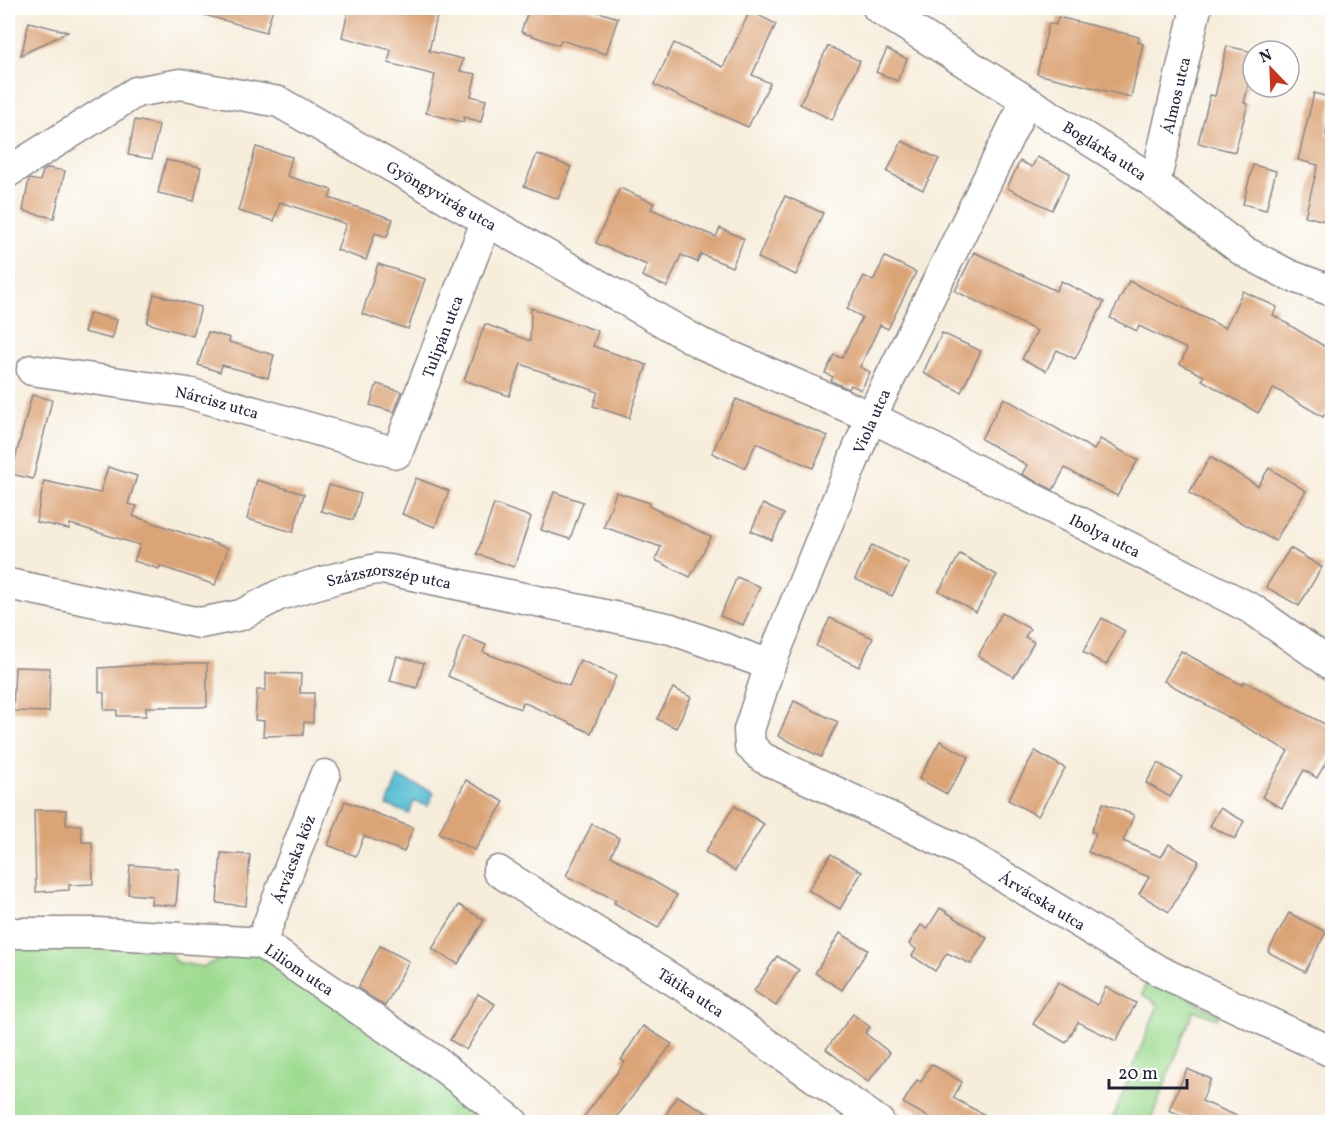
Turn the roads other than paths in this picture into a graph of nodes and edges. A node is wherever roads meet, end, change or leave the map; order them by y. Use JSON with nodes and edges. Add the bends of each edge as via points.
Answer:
{"nodes":[{"id":1,"x":878,"y":8,"type":"edge"},
{"id":2,"x":1196,"y":8,"type":"edge"},
{"id":3,"x":1026,"y":100,"type":"junction"},
{"id":4,"x":8,"y":172,"type":"edge"},
{"id":5,"x":1155,"y":183,"type":"junction"},
{"id":6,"x":486,"y":222,"type":"junction"},
{"id":7,"x":1332,"y":291,"type":"edge"},
{"id":8,"x":32,"y":370,"type":"dead end"},
{"id":9,"x":871,"y":417,"type":"junction"},
{"id":10,"x":397,"y":453,"type":"joint"},
{"id":11,"x":8,"y":584,"type":"edge"},
{"id":12,"x":770,"y":665,"type":"junction"},
{"id":13,"x":1332,"y":665,"type":"edge"},
{"id":14,"x":753,"y":752,"type":"joint"},
{"id":15,"x":325,"y":776,"type":"dead end"},
{"id":16,"x":498,"y":871,"type":"dead end"},
{"id":17,"x":8,"y":933,"type":"edge"},
{"id":18,"x":261,"y":943,"type":"junction"},
{"id":19,"x":1332,"y":1053,"type":"edge"},
{"id":20,"x":513,"y":1122,"type":"edge"},
{"id":21,"x":879,"y":1122,"type":"edge"}],
"edges":[{"from":1,"to":3,"type":"street","name":"Boglárka utca"},
{"from":2,"to":5,"type":"street","name":"Álmos utca"},
{"from":3,"to":5,"type":"street","name":"Boglárka utca"},
{"from":3,"to":9,"type":"street","name":"Viola utca"},
{"from":4,"to":6,"type":"street","name":"Gyöngyvirág utca","via":[[136,92],[180,84],[279,102]]},
{"from":5,"to":7,"type":"street","name":"Boglárka utca","via":[[1244,251],[1289,275]]},
{"from":6,"to":9,"type":"street","name":"Gyöngyvirág utca","via":[[700,343]]},
{"from":6,"to":10,"type":"street","name":"Tulipán utca"},
{"from":8,"to":10,"type":"street","name":"Nárcisz utca","via":[[188,393]]},
{"from":9,"to":12,"type":"street","name":"Viola utca"},
{"from":9,"to":13,"type":"street","name":"Ibolya utca","via":[[1252,609]]},
{"from":11,"to":12,"type":"street","name":"Százszorszép utca","via":[[200,623],[241,615],[279,595],[337,578],[389,570],[672,629]]},
{"from":12,"to":14,"type":"street","name":"Viola utca","via":[[749,729]]},
{"from":14,"to":19,"type":"street","name":"Árvácska utca","via":[[958,849],[1159,970]]},
{"from":15,"to":18,"type":"street","name":"Árvácska köz"},
{"from":16,"to":21,"type":"street","name":"Tátika utca","via":[[694,993]]},
{"from":17,"to":18,"type":"street","name":"Liliom utca","via":[[98,933]]},
{"from":18,"to":20,"type":"street","name":"Liliom utca","via":[[434,1060]]}]}
